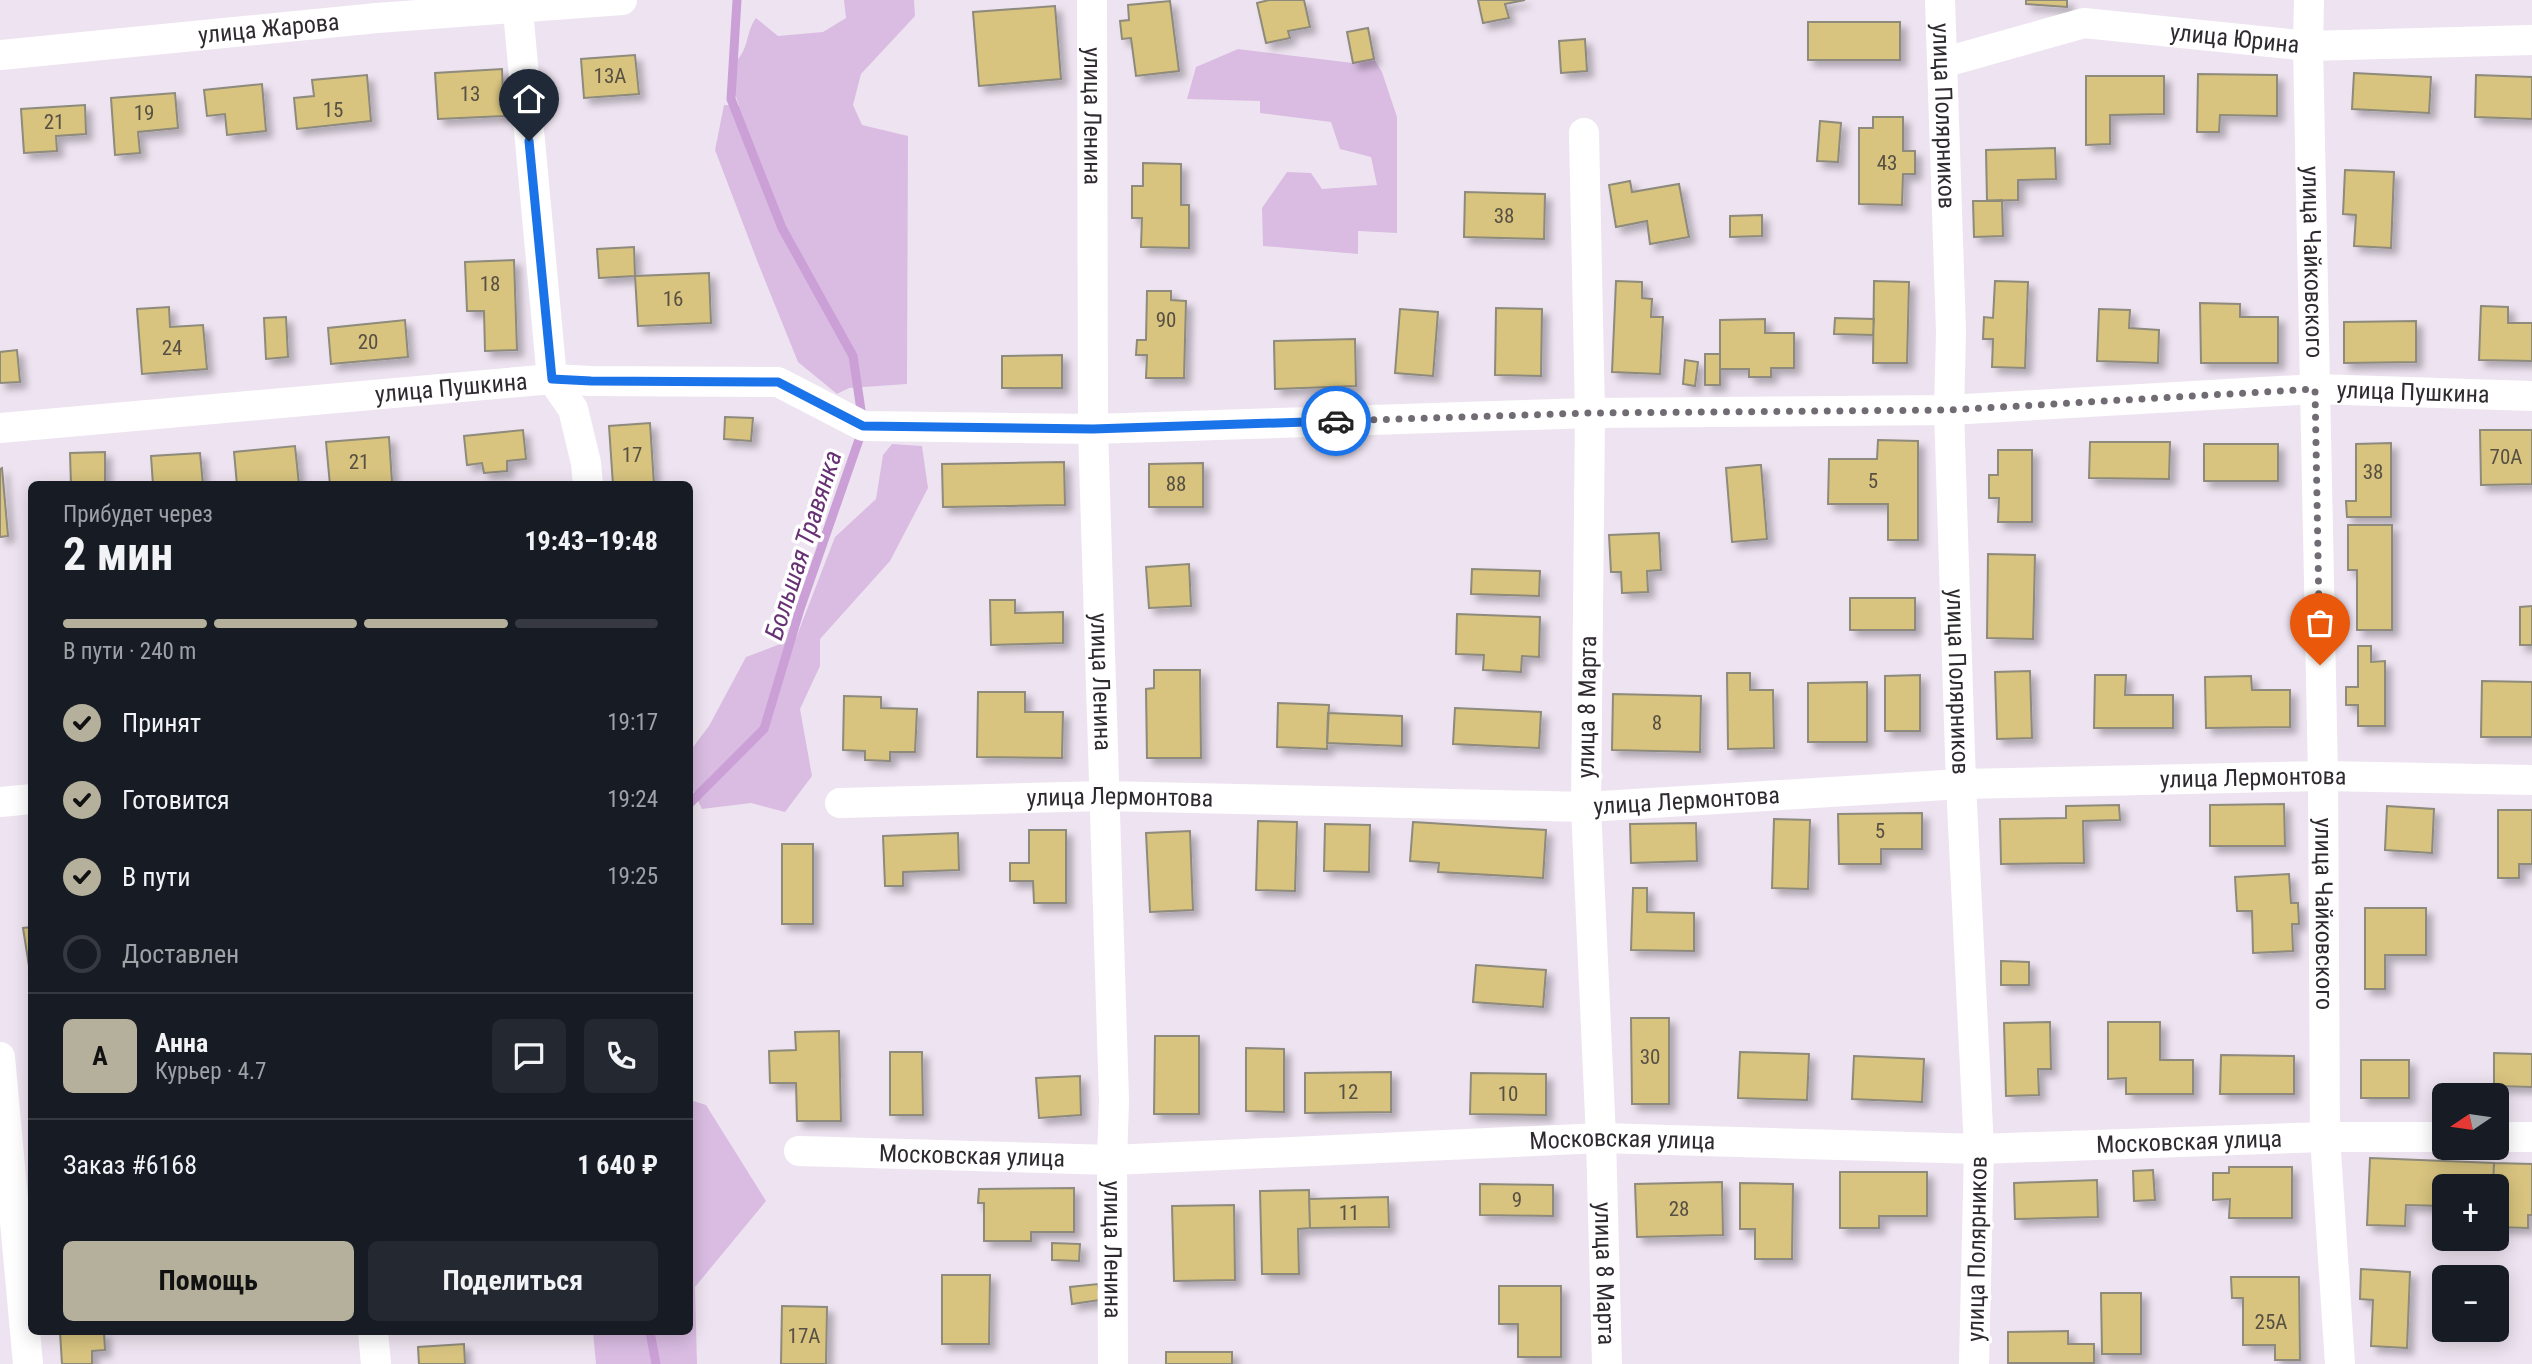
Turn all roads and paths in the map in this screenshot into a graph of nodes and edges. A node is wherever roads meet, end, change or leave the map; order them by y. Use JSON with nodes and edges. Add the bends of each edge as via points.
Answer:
{"nodes":[{"id":1,"x":622,"y":0,"type":"edge"},
{"id":2,"x":1092,"y":0,"type":"edge"},
{"id":3,"x":1940,"y":0,"type":"edge"},
{"id":4,"x":2309,"y":0,"type":"edge"},
{"id":5,"x":517,"y":4,"type":"edge"},
{"id":6,"x":2532,"y":40,"type":"edge"},
{"id":7,"x":2308,"y":47,"type":"junction"},
{"id":8,"x":0,"y":55,"type":"edge"},
{"id":9,"x":1942,"y":63,"type":"junction"},
{"id":10,"x":1584,"y":134,"type":"dead end"},
{"id":11,"x":552,"y":379,"type":"junction"},
{"id":12,"x":2315,"y":389,"type":"junction"},
{"id":13,"x":2532,"y":396,"type":"edge"},
{"id":14,"x":1949,"y":410,"type":"junction"},
{"id":15,"x":1590,"y":413,"type":"junction"},
{"id":16,"x":0,"y":428,"type":"edge"},
{"id":17,"x":1093,"y":429,"type":"junction"},
{"id":18,"x":588,"y":481,"type":"edge"},
{"id":19,"x":2323,"y":776,"type":"junction"},
{"id":20,"x":2532,"y":780,"type":"edge"},
{"id":21,"x":1961,"y":784,"type":"junction"},
{"id":22,"x":1104,"y":796,"type":"junction"},
{"id":23,"x":28,"y":799,"type":"edge"},
{"id":24,"x":0,"y":802,"type":"edge"},
{"id":25,"x":840,"y":803,"type":"dead end"},
{"id":26,"x":1586,"y":807,"type":"junction"},
{"id":27,"x":0,"y":1057,"type":"edge"},
{"id":28,"x":2325,"y":1137,"type":"junction"},
{"id":29,"x":2432,"y":1137,"type":"edge"},
{"id":30,"x":2510,"y":1137,"type":"edge"},
{"id":31,"x":2532,"y":1137,"type":"edge"},
{"id":32,"x":1601,"y":1138,"type":"junction"},
{"id":33,"x":1979,"y":1149,"type":"junction"},
{"id":34,"x":799,"y":1151,"type":"dead end"},
{"id":35,"x":1112,"y":1160,"type":"junction"},
{"id":36,"x":373,"y":1335,"type":"edge"},
{"id":37,"x":28,"y":1364,"type":"edge"},
{"id":38,"x":376,"y":1364,"type":"edge"},
{"id":39,"x":1113,"y":1364,"type":"edge"},
{"id":40,"x":1607,"y":1364,"type":"edge"},
{"id":41,"x":1974,"y":1364,"type":"edge"},
{"id":42,"x":2340,"y":1364,"type":"edge"}],
"edges":[{"from":1,"to":5,"type":"street","name":"улица Жарова"},
{"from":2,"to":17,"type":"street","name":"улица Ленина"},
{"from":3,"to":9,"type":"street","name":"улица Полярников"},
{"from":4,"to":7,"type":"street","name":"улица Чайковского"},
{"from":5,"to":8,"type":"street","name":"улица Жарова"},
{"from":5,"to":11,"type":"street"},
{"from":6,"to":7,"type":"street","name":"улица Юрина"},
{"from":7,"to":9,"type":"street","name":"улица Юрина","via":[[2084,23]]},
{"from":7,"to":12,"type":"street","name":"улица Чайковского"},
{"from":9,"to":14,"type":"street","name":"улица Полярников","via":[[1951,332]]},
{"from":10,"to":15,"type":"street","name":"улица 8 Марта"},
{"from":11,"to":16,"type":"street","name":"улица Пушкина"},
{"from":11,"to":17,"type":"street","name":"улица Пушкина","via":[[778,382],[863,426]]},
{"from":11,"to":18,"type":"street","via":[[573,409]]},
{"from":12,"to":13,"type":"street","name":"улица Пушкина"},
{"from":12,"to":14,"type":"street","name":"улица Пушкина"},
{"from":12,"to":19,"type":"street","name":"улица Чайковского"},
{"from":14,"to":15,"type":"street","name":"улица Пушкина"},
{"from":14,"to":21,"type":"street","name":"улица Полярников"},
{"from":15,"to":17,"type":"street","name":"улица Пушкина"},
{"from":15,"to":26,"type":"street","name":"улица 8 Марта"},
{"from":17,"to":22,"type":"street","name":"улица Ленина"},
{"from":19,"to":20,"type":"street","name":"улица Лермонтова"},
{"from":19,"to":21,"type":"street","name":"улица Лермонтова"},
{"from":19,"to":28,"type":"street","name":"улица Чайковского"},
{"from":21,"to":26,"type":"street","name":"улица Лермонтова"},
{"from":21,"to":33,"type":"street","name":"улица Полярников"},
{"from":22,"to":25,"type":"street","name":"улица Лермонтова"},
{"from":22,"to":26,"type":"street","name":"улица Лермонтова"},
{"from":22,"to":35,"type":"street","name":"улица Ленина"},
{"from":23,"to":24,"type":"street"},
{"from":26,"to":32,"type":"street","name":"улица 8 Марта"},
{"from":27,"to":37,"type":"street"},
{"from":28,"to":29,"type":"street","name":"Московская улица"},
{"from":28,"to":33,"type":"street","name":"Московская улица"},
{"from":28,"to":42,"type":"street","name":"улица Чайковского"},
{"from":30,"to":31,"type":"street"},
{"from":32,"to":33,"type":"street","name":"Московская улица"},
{"from":32,"to":35,"type":"street","name":"Московская улица"},
{"from":32,"to":40,"type":"street","name":"улица 8 Марта"},
{"from":33,"to":41,"type":"street","name":"улица Полярников"},
{"from":34,"to":35,"type":"street","name":"Московская улица"},
{"from":35,"to":39,"type":"street","name":"улица Ленина"},
{"from":36,"to":38,"type":"street"}]}
